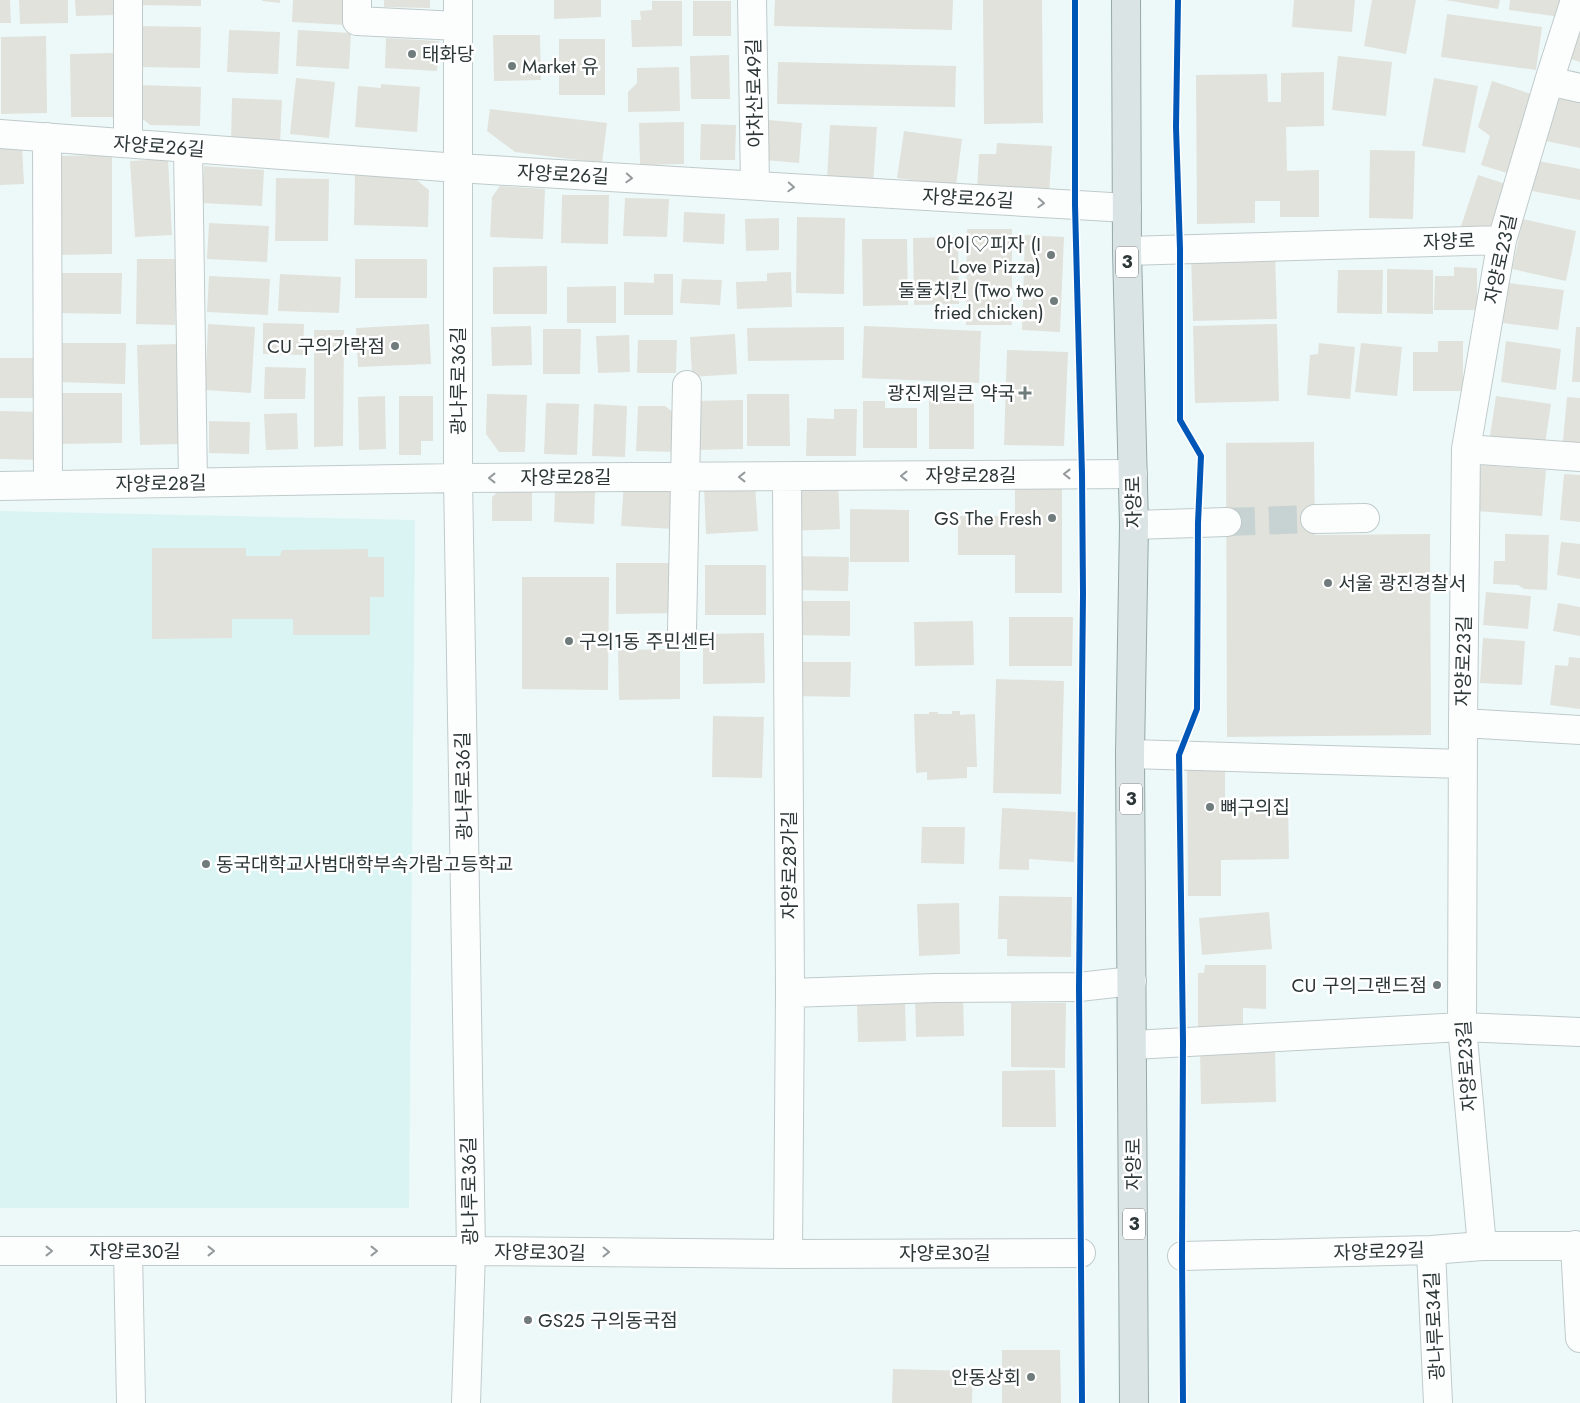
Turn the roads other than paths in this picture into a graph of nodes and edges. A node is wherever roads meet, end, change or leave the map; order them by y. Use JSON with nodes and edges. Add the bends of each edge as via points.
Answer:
{"nodes":[{"id":1,"x":128,"y":0,"type":"edge"},
{"id":2,"x":357,"y":0,"type":"edge"},
{"id":3,"x":752,"y":0,"type":"edge"},
{"id":4,"x":1126,"y":0,"type":"edge"},
{"id":5,"x":1575,"y":0,"type":"edge"},
{"id":6,"x":458,"y":13,"type":"edge"},
{"id":7,"x":1549,"y":81,"type":"junction"},
{"id":8,"x":1580,"y":88,"type":"edge"},
{"id":9,"x":0,"y":134,"type":"edge"},
{"id":10,"x":47,"y":137,"type":"junction"},
{"id":11,"x":128,"y":143,"type":"junction"},
{"id":12,"x":188,"y":148,"type":"junction"},
{"id":13,"x":458,"y":168,"type":"junction"},
{"id":14,"x":755,"y":185,"type":"junction"},
{"id":15,"x":1127,"y":208,"type":"junction"},
{"id":16,"x":1502,"y":240,"type":"junction"},
{"id":17,"x":1127,"y":251,"type":"junction"},
{"id":18,"x":687,"y":385,"type":"dead end"},
{"id":19,"x":1466,"y":449,"type":"junction"},
{"id":20,"x":1580,"y":457,"type":"edge"},
{"id":21,"x":1133,"y":474,"type":"junction"},
{"id":22,"x":686,"y":477,"type":"junction"},
{"id":23,"x":787,"y":477,"type":"junction"},
{"id":24,"x":458,"y":478,"type":"junction"},
{"id":25,"x":193,"y":483,"type":"junction"},
{"id":26,"x":48,"y":485,"type":"junction"},
{"id":27,"x":0,"y":486,"type":"edge"},
{"id":28,"x":1365,"y":518,"type":"dead end"},
{"id":29,"x":1316,"y":520,"type":"tunnel mouth"},
{"id":30,"x":1226,"y":522,"type":"tunnel mouth"},
{"id":31,"x":1134,"y":525,"type":"junction"},
{"id":32,"x":682,"y":630,"type":"dead end"},
{"id":33,"x":1463,"y":723,"type":"junction"},
{"id":34,"x":1580,"y":730,"type":"edge"},
{"id":35,"x":1130,"y":754,"type":"junction"},
{"id":36,"x":1463,"y":764,"type":"junction"},
{"id":37,"x":1132,"y":981,"type":"junction"},
{"id":38,"x":790,"y":993,"type":"junction"},
{"id":39,"x":1462,"y":1027,"type":"junction"},
{"id":40,"x":1580,"y":1032,"type":"edge"},
{"id":41,"x":1133,"y":1045,"type":"junction"},
{"id":42,"x":1578,"y":1245,"type":"edge"},
{"id":43,"x":1482,"y":1246,"type":"junction"},
{"id":44,"x":1431,"y":1250,"type":"junction"},
{"id":45,"x":0,"y":1251,"type":"edge"},
{"id":46,"x":128,"y":1251,"type":"junction"},
{"id":47,"x":470,"y":1251,"type":"junction"},
{"id":48,"x":1081,"y":1252,"type":"dead end"},
{"id":49,"x":788,"y":1254,"type":"junction"},
{"id":50,"x":1182,"y":1256,"type":"dead end"},
{"id":51,"x":1580,"y":1338,"type":"edge"},
{"id":52,"x":131,"y":1403,"type":"edge"},
{"id":53,"x":466,"y":1403,"type":"edge"},
{"id":54,"x":1134,"y":1403,"type":"edge"},
{"id":55,"x":1438,"y":1403,"type":"edge"}],
"edges":[{"from":1,"to":11,"type":"street"},
{"from":2,"to":6,"type":"street","via":[[357,21]]},
{"from":3,"to":14,"type":"street","name":"아차산로49길"},
{"from":4,"to":15,"type":"main road","name":"자양로","number":"3"},
{"from":5,"to":7,"type":"street","name":"자양로23길"},
{"from":6,"to":13,"type":"street","name":"광나루로36길"},
{"from":7,"to":8,"type":"street"},
{"from":7,"to":16,"type":"street","name":"자양로23길"},
{"from":9,"to":10,"type":"street","name":"자양로26길"},
{"from":10,"to":11,"type":"street","name":"자양로26길"},
{"from":10,"to":26,"type":"street"},
{"from":11,"to":12,"type":"street","name":"자양로26길"},
{"from":12,"to":13,"type":"street","name":"자양로26길"},
{"from":12,"to":25,"type":"street"},
{"from":13,"to":14,"type":"street","name":"자양로26길","one_way":true},
{"from":13,"to":24,"type":"street","name":"광나루로36길"},
{"from":14,"to":15,"type":"street","name":"자양로26길","one_way":true},
{"from":15,"to":17,"type":"main road","name":"자양로","number":"3"},
{"from":16,"to":17,"type":"street","name":"자양로"},
{"from":16,"to":19,"type":"street","name":"자양로23길"},
{"from":17,"to":21,"type":"main road","name":"자양로","number":"3"},
{"from":18,"to":22,"type":"street"},
{"from":19,"to":20,"type":"street"},
{"from":19,"to":33,"type":"street","name":"자양로23길"},
{"from":21,"to":23,"type":"street","name":"자양로28길","one_way":true},
{"from":21,"to":31,"type":"main road","name":"자양로","number":"3"},
{"from":23,"to":22,"type":"street","name":"자양로28길","one_way":true},
{"from":22,"to":24,"type":"street","name":"자양로28길","one_way":true},
{"from":22,"to":32,"type":"street"},
{"from":23,"to":38,"type":"street","name":"자양로28가길"},
{"from":24,"to":25,"type":"street","name":"자양로28길"},
{"from":24,"to":47,"type":"street","name":"광나루로36길"},
{"from":25,"to":26,"type":"street","name":"자양로28길"},
{"from":26,"to":27,"type":"street","name":"자양로28길"},
{"from":28,"to":29,"type":"street"},
{"from":30,"to":31,"type":"street"},
{"from":31,"to":35,"type":"main road","name":"자양로","number":"3"},
{"from":33,"to":34,"type":"street"},
{"from":33,"to":36,"type":"street","name":"자양로23길"},
{"from":35,"to":36,"type":"street"},
{"from":35,"to":37,"type":"main road","name":"자양로","number":"3"},
{"from":36,"to":39,"type":"street","name":"자양로23길"},
{"from":37,"to":38,"type":"street","via":[[1079,987]]},
{"from":37,"to":41,"type":"main road","name":"자양로","number":"3"},
{"from":38,"to":49,"type":"street","name":"자양로28가길"},
{"from":39,"to":40,"type":"street"},
{"from":39,"to":41,"type":"street"},
{"from":39,"to":43,"type":"street","name":"자양로23길"},
{"from":41,"to":54,"type":"main road","name":"자양로","number":"3"},
{"from":42,"to":43,"type":"street","name":"자양로29길"},
{"from":42,"to":51,"type":"street","name":"자양로29길"},
{"from":43,"to":44,"type":"street","name":"자양로29길"},
{"from":44,"to":50,"type":"street","name":"자양로29길"},
{"from":44,"to":55,"type":"street","name":"광나루로34길"},
{"from":45,"to":46,"type":"street","name":"자양로30길","one_way":true},
{"from":46,"to":47,"type":"street","name":"자양로30길","one_way":true},
{"from":46,"to":52,"type":"street"},
{"from":47,"to":49,"type":"street","name":"자양로30길","one_way":true},
{"from":47,"to":53,"type":"street","name":"광나루로36길"},
{"from":48,"to":49,"type":"street","name":"자양로30길"}]}
